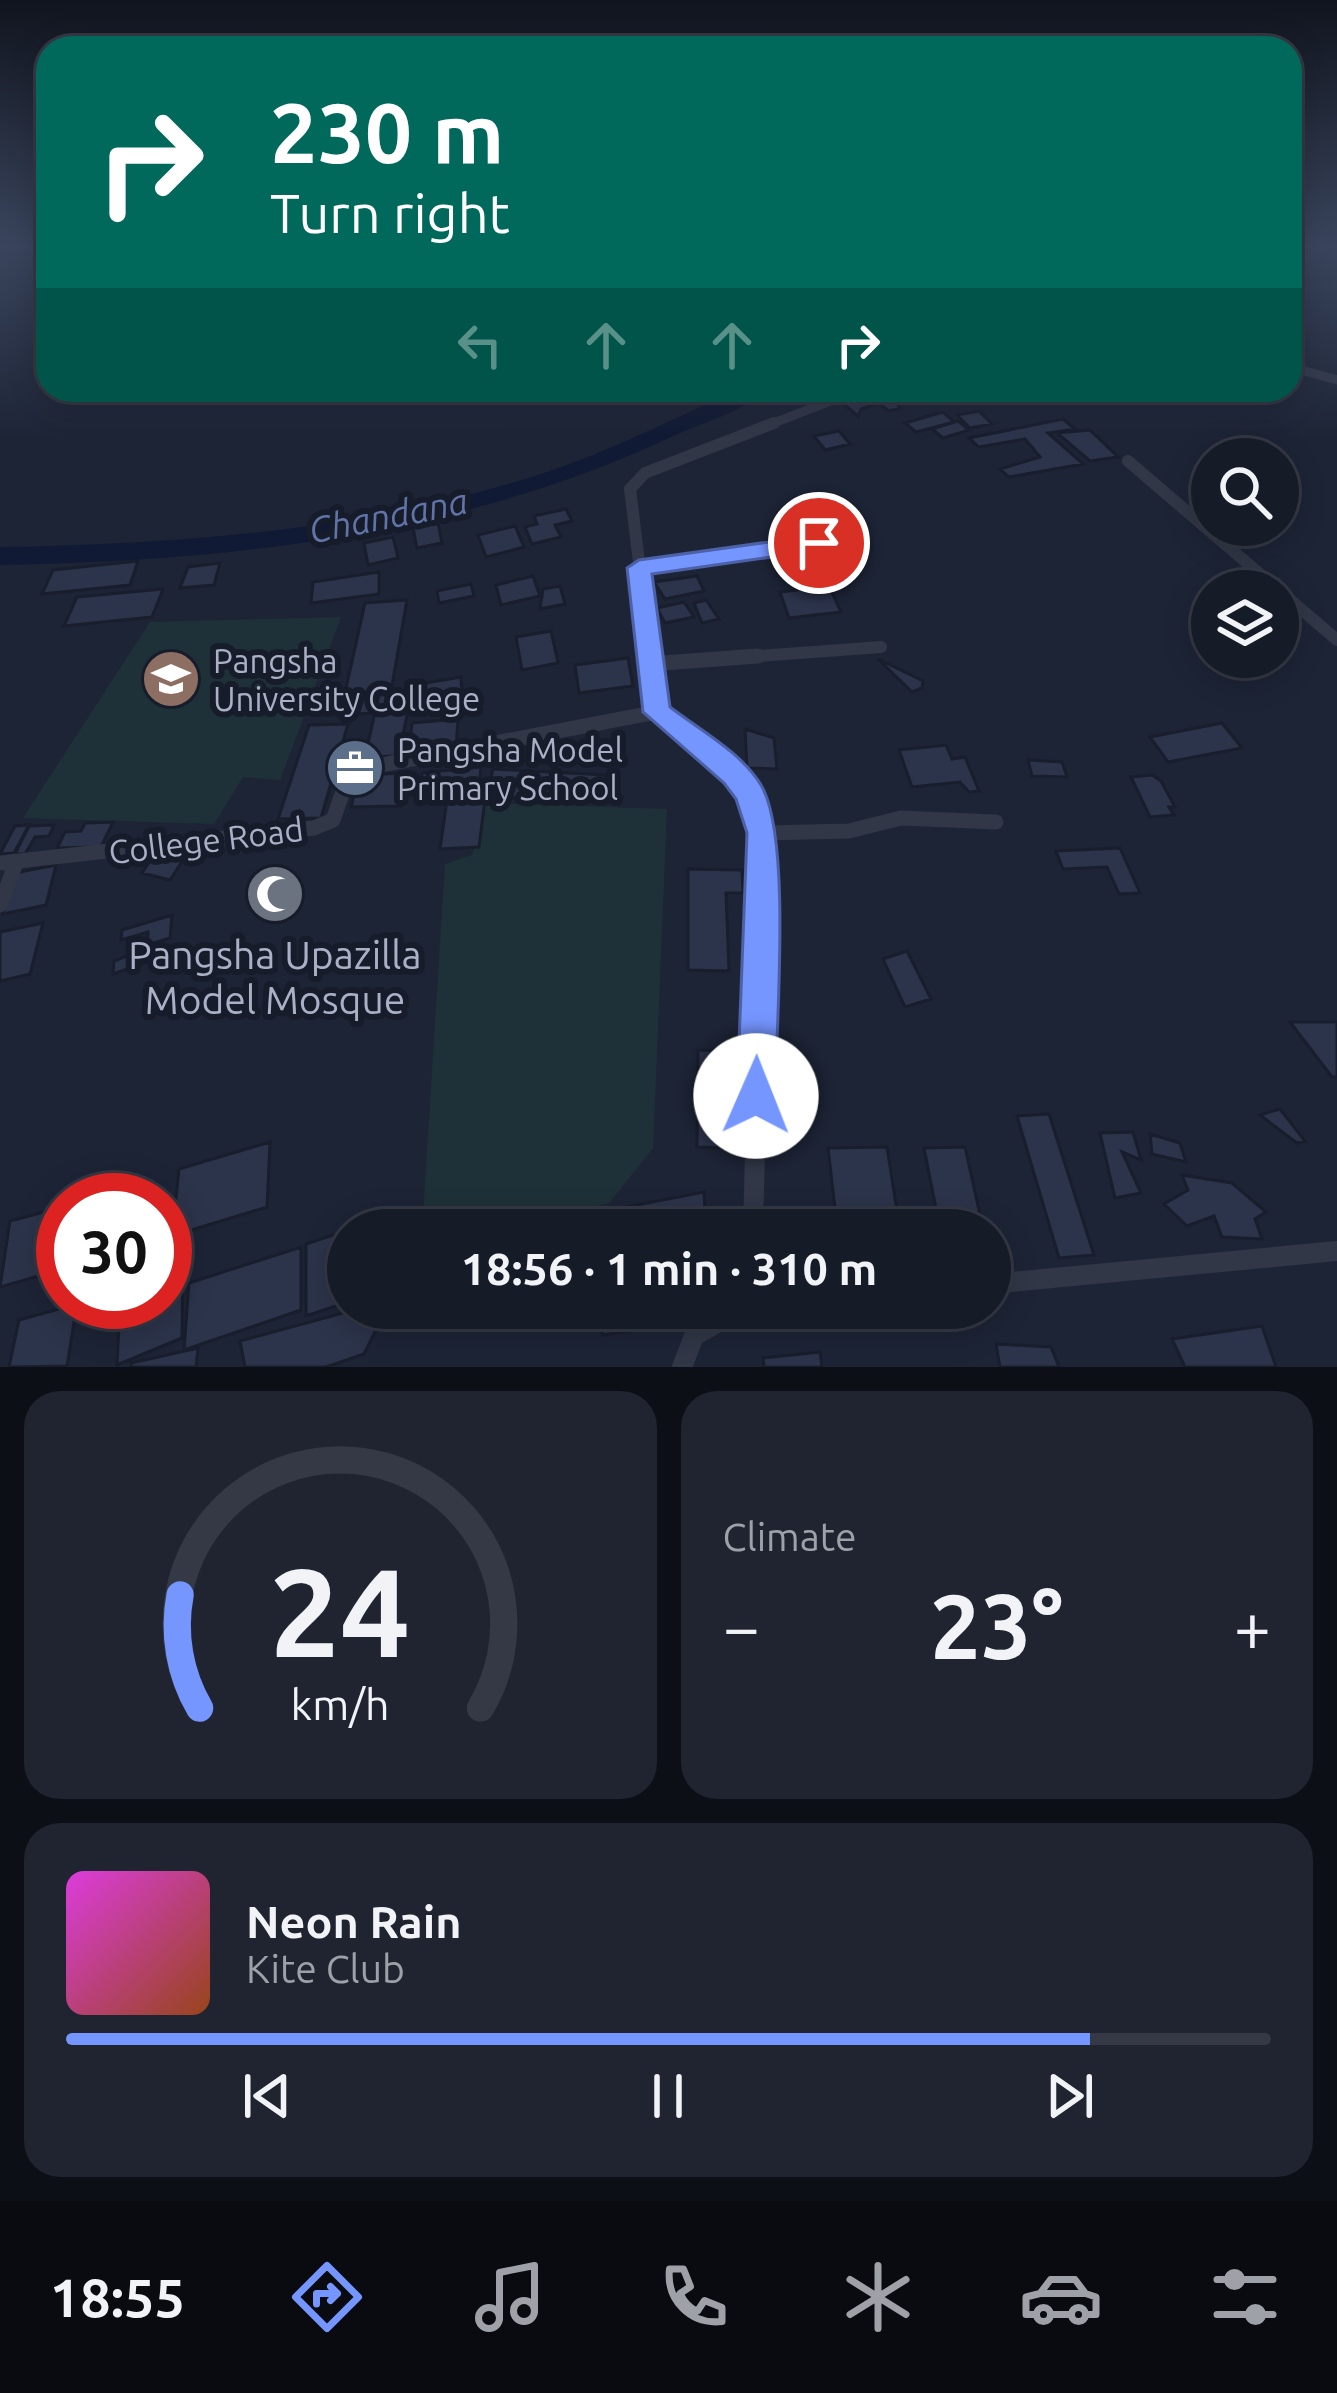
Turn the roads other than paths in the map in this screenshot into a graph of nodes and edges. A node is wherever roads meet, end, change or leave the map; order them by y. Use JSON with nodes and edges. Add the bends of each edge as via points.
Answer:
{"nodes":[{"id":1,"x":1302,"y":370,"type":"edge"},
{"id":2,"x":1337,"y":380,"type":"edge"},
{"id":3,"x":808,"y":402,"type":"edge"},
{"id":4,"x":1128,"y":461,"type":"dead end"},
{"id":5,"x":819,"y":543,"type":"dead end"},
{"id":6,"x":639,"y":568,"type":"junction"},
{"id":7,"x":1337,"y":640,"type":"edge"},
{"id":8,"x":881,"y":647,"type":"dead end"},
{"id":9,"x":649,"y":664,"type":"junction"},
{"id":10,"x":657,"y":712,"type":"junction"},
{"id":11,"x":996,"y":822,"type":"dead end"},
{"id":12,"x":763,"y":833,"type":"junction"},
{"id":13,"x":8,"y":863,"type":"edge"},
{"id":14,"x":0,"y":905,"type":"edge"},
{"id":15,"x":754,"y":1209,"type":"edge"},
{"id":16,"x":1337,"y":1251,"type":"edge"},
{"id":17,"x":1011,"y":1282,"type":"edge"},
{"id":18,"x":703,"y":1329,"type":"edge"},
{"id":19,"x":682,"y":1367,"type":"edge"}],
"edges":[{"from":1,"to":2,"type":"street"},
{"from":3,"to":6,"type":"street","via":[[634,482]]},
{"from":4,"to":7,"type":"street"},
{"from":5,"to":6,"type":"street"},
{"from":6,"to":9,"type":"street"},
{"from":8,"to":9,"type":"street"},
{"from":9,"to":10,"type":"street"},
{"from":10,"to":12,"type":"street","via":[[735,774]]},
{"from":10,"to":13,"type":"street","name":"College Road","via":[[350,771],[333,820],[314,828]]},
{"from":11,"to":12,"type":"street","via":[[901,818],[849,831]]},
{"from":12,"to":15,"type":"street"},
{"from":13,"to":14,"type":"street"},
{"from":16,"to":17,"type":"street"},
{"from":18,"to":19,"type":"street"}]}
